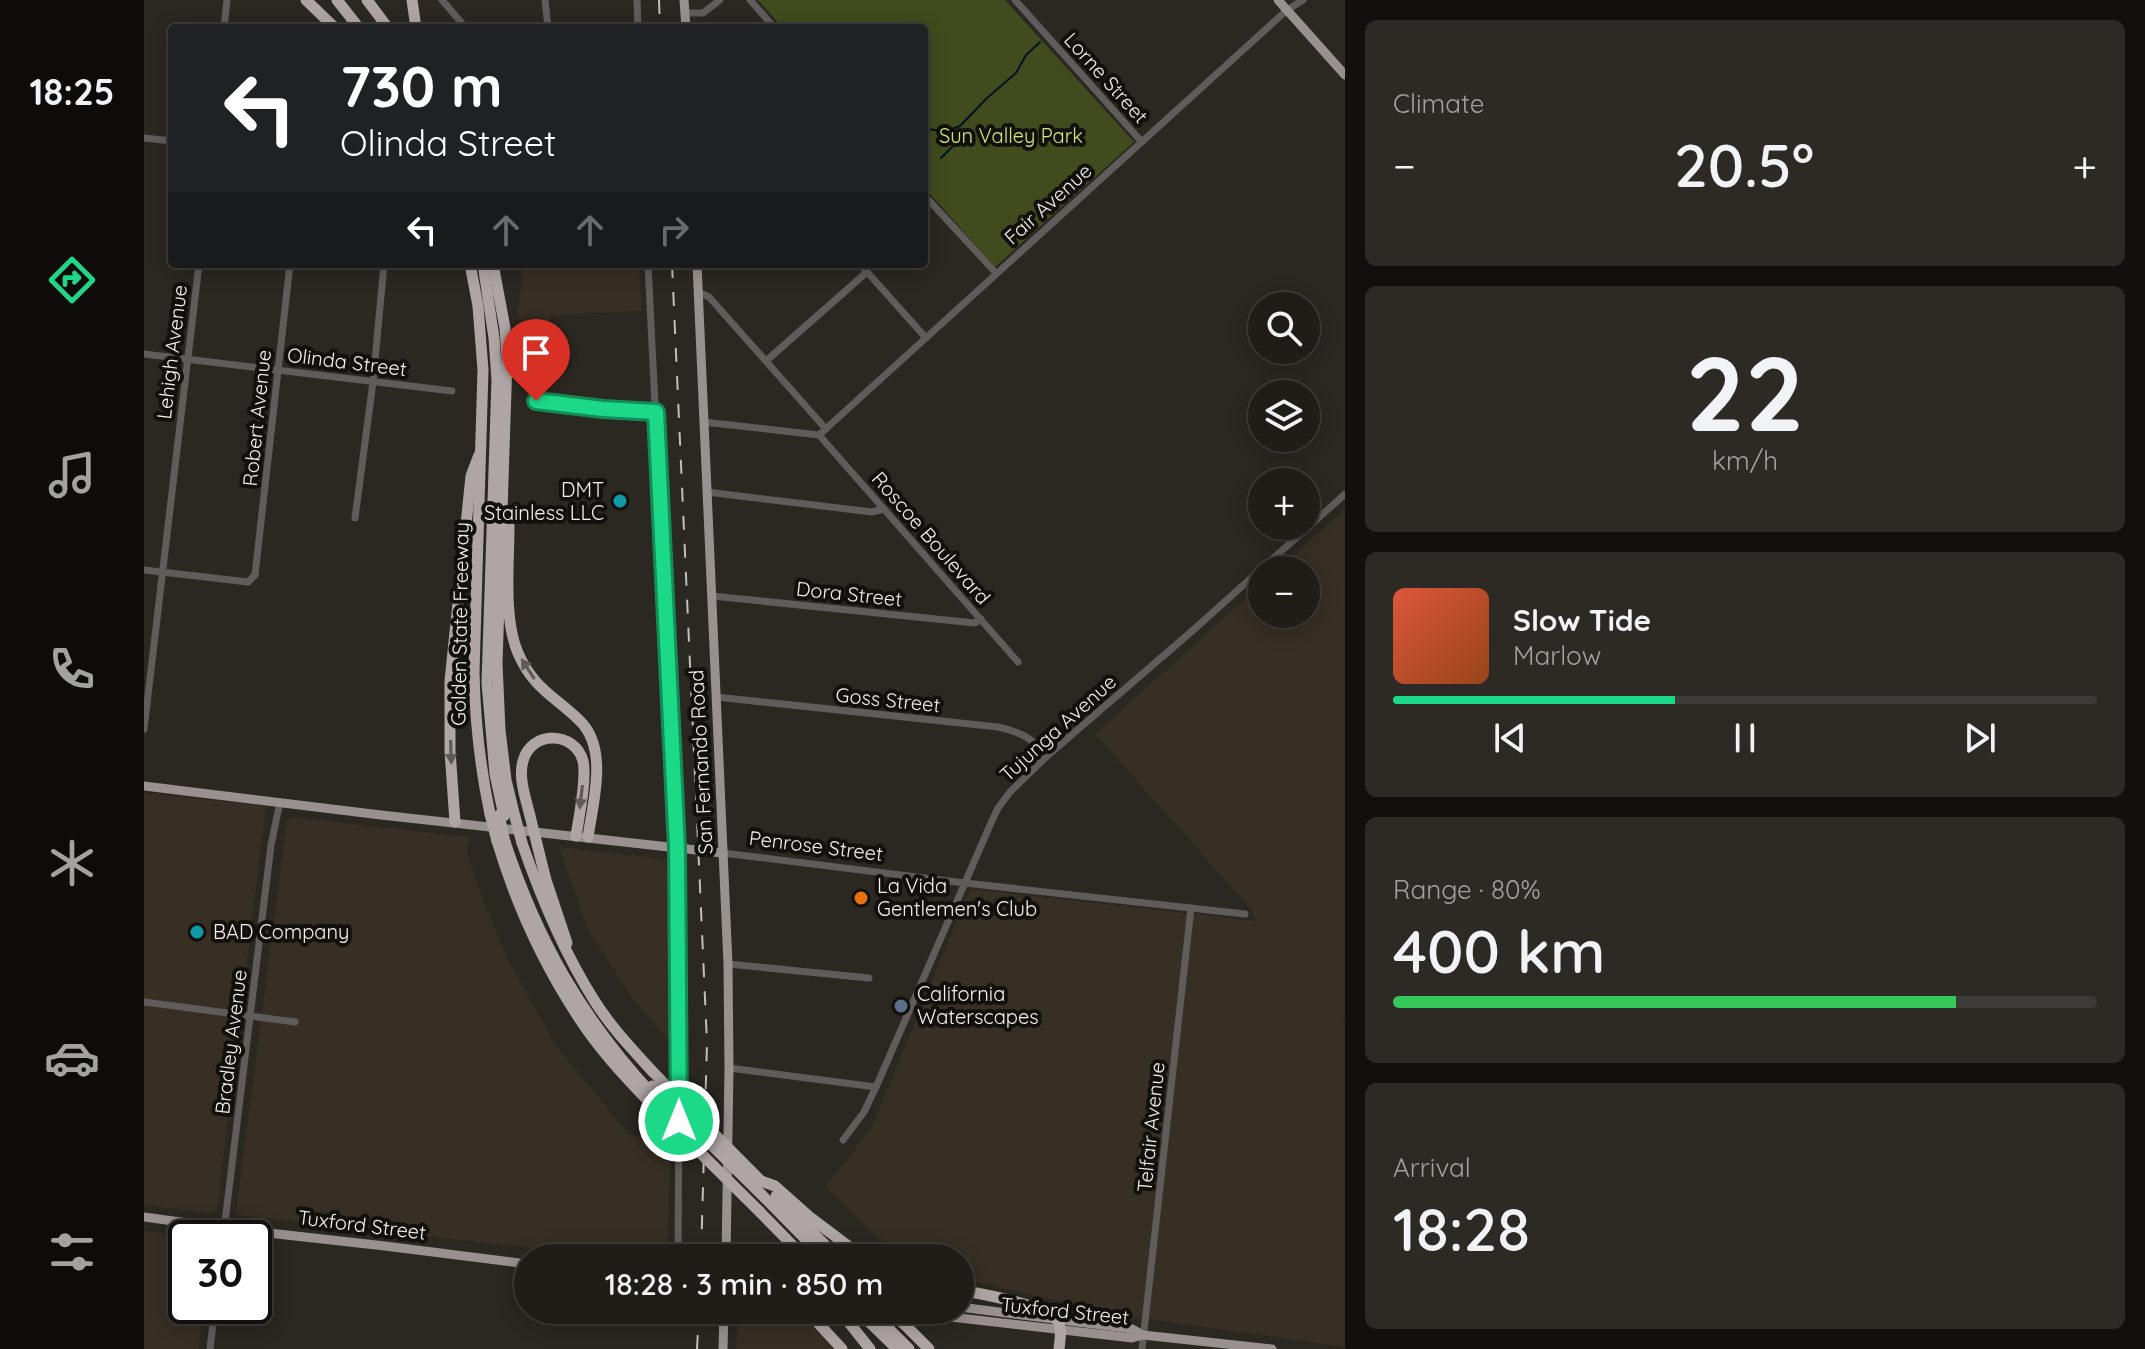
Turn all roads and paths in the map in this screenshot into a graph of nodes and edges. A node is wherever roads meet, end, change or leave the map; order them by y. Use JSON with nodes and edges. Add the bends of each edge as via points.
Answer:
{"nodes":[{"id":1,"x":227,"y":0,"type":"edge"},
{"id":2,"x":306,"y":0,"type":"edge"},
{"id":3,"x":337,"y":0,"type":"edge"},
{"id":4,"x":367,"y":0,"type":"edge"},
{"id":5,"x":412,"y":0,"type":"edge"},
{"id":6,"x":442,"y":0,"type":"edge"},
{"id":7,"x":545,"y":0,"type":"edge"},
{"id":8,"x":637,"y":0,"type":"edge"},
{"id":9,"x":684,"y":0,"type":"edge"},
{"id":10,"x":720,"y":0,"type":"edge"},
{"id":11,"x":750,"y":0,"type":"edge"},
{"id":12,"x":1015,"y":0,"type":"edge"},
{"id":13,"x":1278,"y":0,"type":"edge"},
{"id":14,"x":1303,"y":0,"type":"edge"},
{"id":15,"x":1287,"y":10,"type":"junction"},
{"id":16,"x":685,"y":13,"type":"junction"},
{"id":17,"x":224,"y":24,"type":"edge"},
{"id":18,"x":331,"y":24,"type":"edge"},
{"id":19,"x":356,"y":24,"type":"edge"},
{"id":20,"x":385,"y":24,"type":"edge"},
{"id":21,"x":415,"y":24,"type":"edge"},
{"id":22,"x":463,"y":24,"type":"edge"},
{"id":23,"x":548,"y":24,"type":"edge"},
{"id":24,"x":638,"y":24,"type":"edge"},
{"id":25,"x":686,"y":24,"type":"edge"},
{"id":26,"x":771,"y":24,"type":"edge"},
{"id":27,"x":1345,"y":75,"type":"edge"},
{"id":28,"x":144,"y":138,"type":"edge"},
{"id":29,"x":168,"y":141,"type":"edge"},
{"id":30,"x":1141,"y":141,"type":"junction"},
{"id":31,"x":928,"y":199,"type":"edge"},
{"id":32,"x":199,"y":268,"type":"edge"},
{"id":33,"x":290,"y":268,"type":"edge"},
{"id":34,"x":384,"y":268,"type":"edge"},
{"id":35,"x":471,"y":268,"type":"edge"},
{"id":36,"x":482,"y":268,"type":"edge"},
{"id":37,"x":494,"y":268,"type":"edge"},
{"id":38,"x":648,"y":268,"type":"edge"},
{"id":39,"x":697,"y":268,"type":"edge"},
{"id":40,"x":864,"y":268,"type":"edge"},
{"id":41,"x":867,"y":272,"type":"junction"},
{"id":42,"x":996,"y":273,"type":"junction"},
{"id":43,"x":698,"y":292,"type":"junction"},
{"id":44,"x":926,"y":338,"type":"junction"},
{"id":45,"x":144,"y":354,"type":"edge"},
{"id":46,"x":189,"y":360,"type":"junction"},
{"id":47,"x":766,"y":361,"type":"junction"},
{"id":48,"x":278,"y":370,"type":"junction"},
{"id":49,"x":373,"y":382,"type":"junction"},
{"id":50,"x":452,"y":391,"type":"dead end"},
{"id":51,"x":536,"y":401,"type":"dead end"},
{"id":52,"x":656,"y":412,"type":"junction"},
{"id":53,"x":704,"y":422,"type":"junction"},
{"id":54,"x":822,"y":432,"type":"junction"},
{"id":55,"x":482,"y":447,"type":"junction"},
{"id":56,"x":504,"y":473,"type":"junction"},
{"id":57,"x":707,"y":492,"type":"junction"},
{"id":58,"x":1345,"y":494,"type":"edge"},
{"id":59,"x":884,"y":509,"type":"junction"},
{"id":60,"x":355,"y":518,"type":"dead end"},
{"id":61,"x":144,"y":570,"type":"edge"},
{"id":62,"x":162,"y":572,"type":"junction"},
{"id":63,"x":712,"y":596,"type":"junction"},
{"id":64,"x":981,"y":619,"type":"junction"},
{"id":65,"x":1018,"y":662,"type":"dead end"},
{"id":66,"x":716,"y":697,"type":"junction"},
{"id":67,"x":144,"y":729,"type":"edge"},
{"id":68,"x":1047,"y":756,"type":"junction"},
{"id":69,"x":144,"y":786,"type":"edge"},
{"id":70,"x":280,"y":802,"type":"junction"},
{"id":71,"x":502,"y":815,"type":"junction"},
{"id":72,"x":455,"y":822,"type":"junction"},
{"id":73,"x":582,"y":836,"type":"junction"},
{"id":74,"x":509,"y":842,"type":"junction"},
{"id":75,"x":677,"y":848,"type":"junction"},
{"id":76,"x":723,"y":853,"type":"junction"},
{"id":77,"x":965,"y":883,"type":"junction"},
{"id":78,"x":1191,"y":908,"type":"junction"},
{"id":79,"x":1245,"y":914,"type":"dead end"},
{"id":80,"x":572,"y":961,"type":"junction"},
{"id":81,"x":728,"y":964,"type":"junction"},
{"id":82,"x":869,"y":978,"type":"dead end"},
{"id":83,"x":144,"y":1002,"type":"edge"},
{"id":84,"x":251,"y":1015,"type":"junction"},
{"id":85,"x":295,"y":1022,"type":"dead end"},
{"id":86,"x":729,"y":1068,"type":"junction"},
{"id":87,"x":876,"y":1087,"type":"junction"},
{"id":88,"x":652,"y":1095,"type":"junction"},
{"id":89,"x":843,"y":1140,"type":"dead end"},
{"id":90,"x":761,"y":1181,"type":"junction"},
{"id":91,"x":761,"y":1203,"type":"junction"},
{"id":92,"x":144,"y":1217,"type":"edge"},
{"id":93,"x":225,"y":1220,"type":"edge"},
{"id":94,"x":168,"y":1222,"type":"edge"},
{"id":95,"x":771,"y":1223,"type":"junction"},
{"id":96,"x":272,"y":1238,"type":"edge"},
{"id":97,"x":678,"y":1244,"type":"edge"},
{"id":98,"x":726,"y":1244,"type":"edge"},
{"id":99,"x":785,"y":1244,"type":"edge"},
{"id":100,"x":791,"y":1244,"type":"edge"},
{"id":101,"x":803,"y":1244,"type":"edge"},
{"id":102,"x":808,"y":1244,"type":"edge"},
{"id":103,"x":824,"y":1244,"type":"edge"},
{"id":104,"x":845,"y":1244,"type":"edge"},
{"id":105,"x":514,"y":1263,"type":"edge"},
{"id":106,"x":974,"y":1293,"type":"edge"},
{"id":107,"x":974,"y":1309,"type":"edge"},
{"id":108,"x":1007,"y":1313,"type":"junction"},
{"id":109,"x":974,"y":1320,"type":"edge"},
{"id":110,"x":982,"y":1321,"type":"junction"},
{"id":111,"x":213,"y":1324,"type":"edge"},
{"id":112,"x":724,"y":1324,"type":"edge"},
{"id":113,"x":819,"y":1324,"type":"edge"},
{"id":114,"x":851,"y":1324,"type":"edge"},
{"id":115,"x":874,"y":1324,"type":"edge"},
{"id":116,"x":892,"y":1324,"type":"edge"},
{"id":117,"x":894,"y":1324,"type":"edge"},
{"id":118,"x":904,"y":1324,"type":"edge"},
{"id":119,"x":1058,"y":1325,"type":"junction"},
{"id":120,"x":1143,"y":1335,"type":"junction"},
{"id":121,"x":1240,"y":1347,"type":"edge"},
{"id":122,"x":210,"y":1349,"type":"edge"},
{"id":123,"x":723,"y":1349,"type":"edge"},
{"id":124,"x":842,"y":1349,"type":"edge"},
{"id":125,"x":870,"y":1349,"type":"edge"},
{"id":126,"x":897,"y":1349,"type":"edge"},
{"id":127,"x":909,"y":1349,"type":"edge"},
{"id":128,"x":916,"y":1349,"type":"edge"},
{"id":129,"x":929,"y":1349,"type":"edge"},
{"id":130,"x":1059,"y":1349,"type":"edge"},
{"id":131,"x":1142,"y":1349,"type":"edge"},
{"id":132,"x":1272,"y":1349,"type":"edge"}],
"edges":[{"from":1,"to":17,"type":"street"},
{"from":2,"to":18,"type":"highway"},
{"from":3,"to":19,"type":"highway"},
{"from":4,"to":20,"type":"highway"},
{"from":5,"to":21,"type":"highway"},
{"from":6,"to":22,"type":"street"},
{"from":7,"to":23,"type":"street"},
{"from":8,"to":24,"type":"street"},
{"from":9,"to":16,"type":"main road"},
{"from":10,"to":16,"type":"street","via":[[703,13]]},
{"from":11,"to":26,"type":"street"},
{"from":12,"to":30,"type":"street","name":"Lorne Street"},
{"from":13,"to":15,"type":"main road"},
{"from":14,"to":15,"type":"street","name":"Fair Avenue"},
{"from":15,"to":27,"type":"main road"},
{"from":15,"to":30,"type":"street","name":"Fair Avenue"},
{"from":16,"to":25,"type":"main road"},
{"from":28,"to":29,"type":"street"},
{"from":30,"to":42,"type":"street","name":"Fair Avenue"},
{"from":31,"to":42,"type":"street"},
{"from":32,"to":46,"type":"street","name":"Lehigh Avenue"},
{"from":33,"to":48,"type":"street","name":"Robert Avenue"},
{"from":34,"to":49,"type":"street"},
{"from":35,"to":55,"type":"highway","name":"Golden State Freeway","via":[[483,356]]},
{"from":36,"to":71,"type":"highway","via":[[497,380],[487,683]]},
{"from":37,"to":56,"type":"highway","name":"Golden State Freeway","via":[[507,359]]},
{"from":38,"to":52,"type":"street","name":"San Fernando Road"},
{"from":39,"to":43,"type":"main road","name":"San Fernando Road"},
{"from":40,"to":41,"type":"street"},
{"from":41,"to":44,"type":"street"},
{"from":41,"to":47,"type":"street"},
{"from":42,"to":44,"type":"street","name":"Fair Avenue"},
{"from":43,"to":47,"type":"street","name":"Roscoe Boulevard","via":[[709,297]]},
{"from":43,"to":53,"type":"main road","name":"San Fernando Road"},
{"from":44,"to":54,"type":"street","name":"Fair Avenue"},
{"from":45,"to":46,"type":"street","name":"Olinda Street"},
{"from":46,"to":48,"type":"street","name":"Olinda Street"},
{"from":46,"to":62,"type":"street","name":"Lehigh Avenue"},
{"from":47,"to":54,"type":"street","name":"Roscoe Boulevard"},
{"from":48,"to":49,"type":"street","name":"Olinda Street"},
{"from":48,"to":62,"type":"street","name":"Robert Avenue","via":[[255,575],[248,582]]},
{"from":49,"to":50,"type":"street","name":"Olinda Street"},
{"from":49,"to":60,"type":"street"},
{"from":51,"to":52,"type":"street"},
{"from":52,"to":75,"type":"street","name":"San Fernando Road"},
{"from":53,"to":54,"type":"street"},
{"from":53,"to":57,"type":"main road","name":"San Fernando Road"},
{"from":54,"to":59,"type":"street","name":"Roscoe Boulevard"},
{"from":55,"to":71,"type":"highway","name":"Golden State Freeway","via":[[474,684],[480,756]]},
{"from":55,"to":72,"type":"highway","one_way":true,"via":[[471,476],[450,681]]},
{"from":56,"to":71,"type":"highway","name":"Golden State Freeway","via":[[497,664],[506,780]]},
{"from":73,"to":56,"type":"highway","one_way":true,"via":[[596,776],[595,748],[583,723],[537,684],[512,637]]},
{"from":57,"to":59,"type":"street","via":[[872,512]]},
{"from":57,"to":63,"type":"main road","name":"San Fernando Road"},
{"from":58,"to":68,"type":"street","name":"Tujunga Avenue"},
{"from":59,"to":64,"type":"street","name":"Roscoe Boulevard"},
{"from":61,"to":62,"type":"street"},
{"from":62,"to":67,"type":"street","name":"Lehigh Avenue"},
{"from":63,"to":64,"type":"street","name":"Dora Street","via":[[975,623]]},
{"from":63,"to":66,"type":"main road","name":"San Fernando Road"},
{"from":64,"to":65,"type":"street","name":"Roscoe Boulevard"},
{"from":66,"to":68,"type":"street","name":"Goss Street","via":[[998,727],[1029,737]]},
{"from":66,"to":76,"type":"main road","name":"San Fernando Road"},
{"from":68,"to":77,"type":"street","name":"Tujunga Avenue","via":[[998,808]]},
{"from":69,"to":70,"type":"main road","name":"Penrose Street"},
{"from":70,"to":72,"type":"main road","name":"Penrose Street"},
{"from":70,"to":84,"type":"street","name":"Bradley Avenue"},
{"from":71,"to":74,"type":"highway","name":"Golden State Freeway","bridge":true},
{"from":71,"to":74,"type":"highway","name":"Golden State Freeway","bridge":true},
{"from":72,"to":73,"type":"main road","name":"Penrose Street"},
{"from":73,"to":75,"type":"main road","name":"Penrose Street"},
{"from":80,"to":73,"type":"highway","one_way":true,"bridge":true,"via":[[522,782],[524,756],[538,741],[562,738],[578,751],[584,767]]},
{"from":74,"to":80,"type":"highway","name":"Golden State Freeway"},
{"from":74,"to":88,"type":"highway","via":[[528,894],[573,984]]},
{"from":74,"to":88,"type":"highway","name":"Golden State Freeway","via":[[504,866],[569,1002],[607,1055]]},
{"from":75,"to":76,"type":"main road","name":"Penrose Street"},
{"from":75,"to":97,"type":"street","name":"San Fernando Road"},
{"from":76,"to":77,"type":"street","name":"Penrose Street"},
{"from":76,"to":81,"type":"main road","name":"San Fernando Road"},
{"from":77,"to":78,"type":"street","name":"Penrose Street"},
{"from":77,"to":87,"type":"street","name":"Tujunga Avenue"},
{"from":78,"to":79,"type":"street","name":"Penrose Street"},
{"from":78,"to":120,"type":"street","name":"Telfair Avenue"},
{"from":80,"to":90,"type":"highway","name":"Golden State Freeway","bridge":true,"via":[[611,1024]]},
{"from":81,"to":82,"type":"street"},
{"from":81,"to":86,"type":"main road","name":"San Fernando Road"},
{"from":83,"to":84,"type":"street"},
{"from":84,"to":85,"type":"street"},
{"from":84,"to":93,"type":"street","name":"Bradley Avenue"},
{"from":86,"to":87,"type":"street"},
{"from":86,"to":98,"type":"main road","name":"San Fernando Road"},
{"from":87,"to":89,"type":"street","name":"Tujunga Avenue"},
{"from":88,"to":91,"type":"highway","name":"Golden State Freeway","bridge":true},
{"from":88,"to":91,"type":"highway","bridge":true},
{"from":90,"to":103,"type":"highway","name":"Golden State Freeway"},
{"from":90,"to":104,"type":"highway","via":[[775,1186]]},
{"from":91,"to":95,"type":"highway","name":"Golden State Freeway"},
{"from":91,"to":101,"type":"highway"},
{"from":91,"to":102,"type":"highway"},
{"from":92,"to":94,"type":"main road","name":"Tuxford Street"},
{"from":95,"to":99,"type":"highway"},
{"from":95,"to":100,"type":"highway","name":"Golden State Freeway"},
{"from":96,"to":105,"type":"main road","name":"Tuxford Street"},
{"from":106,"to":119,"type":"highway","via":[[1037,1309]]},
{"from":107,"to":108,"type":"main road","name":"Tuxford Street"},
{"from":108,"to":110,"type":"main road","via":[[987,1315]]},
{"from":108,"to":119,"type":"main road","name":"Tuxford Street"},
{"from":109,"to":110,"type":"main road","name":"Tuxford Street"},
{"from":110,"to":119,"type":"main road","name":"Tuxford Street"},
{"from":111,"to":122,"type":"street"},
{"from":112,"to":123,"type":"main road"},
{"from":113,"to":124,"type":"highway"},
{"from":114,"to":125,"type":"highway"},
{"from":115,"to":126,"type":"highway"},
{"from":116,"to":127,"type":"highway"},
{"from":117,"to":128,"type":"highway"},
{"from":118,"to":129,"type":"highway","bridge":true},
{"from":119,"to":120,"type":"main road","name":"Tuxford Street","via":[[1132,1338]]},
{"from":119,"to":130,"type":"highway"},
{"from":120,"to":121,"type":"main road","name":"Tuxford Street"},
{"from":120,"to":131,"type":"street","name":"Telfair Avenue"},
{"from":121,"to":132,"type":"main road","name":"Tuxford Street"}]}
